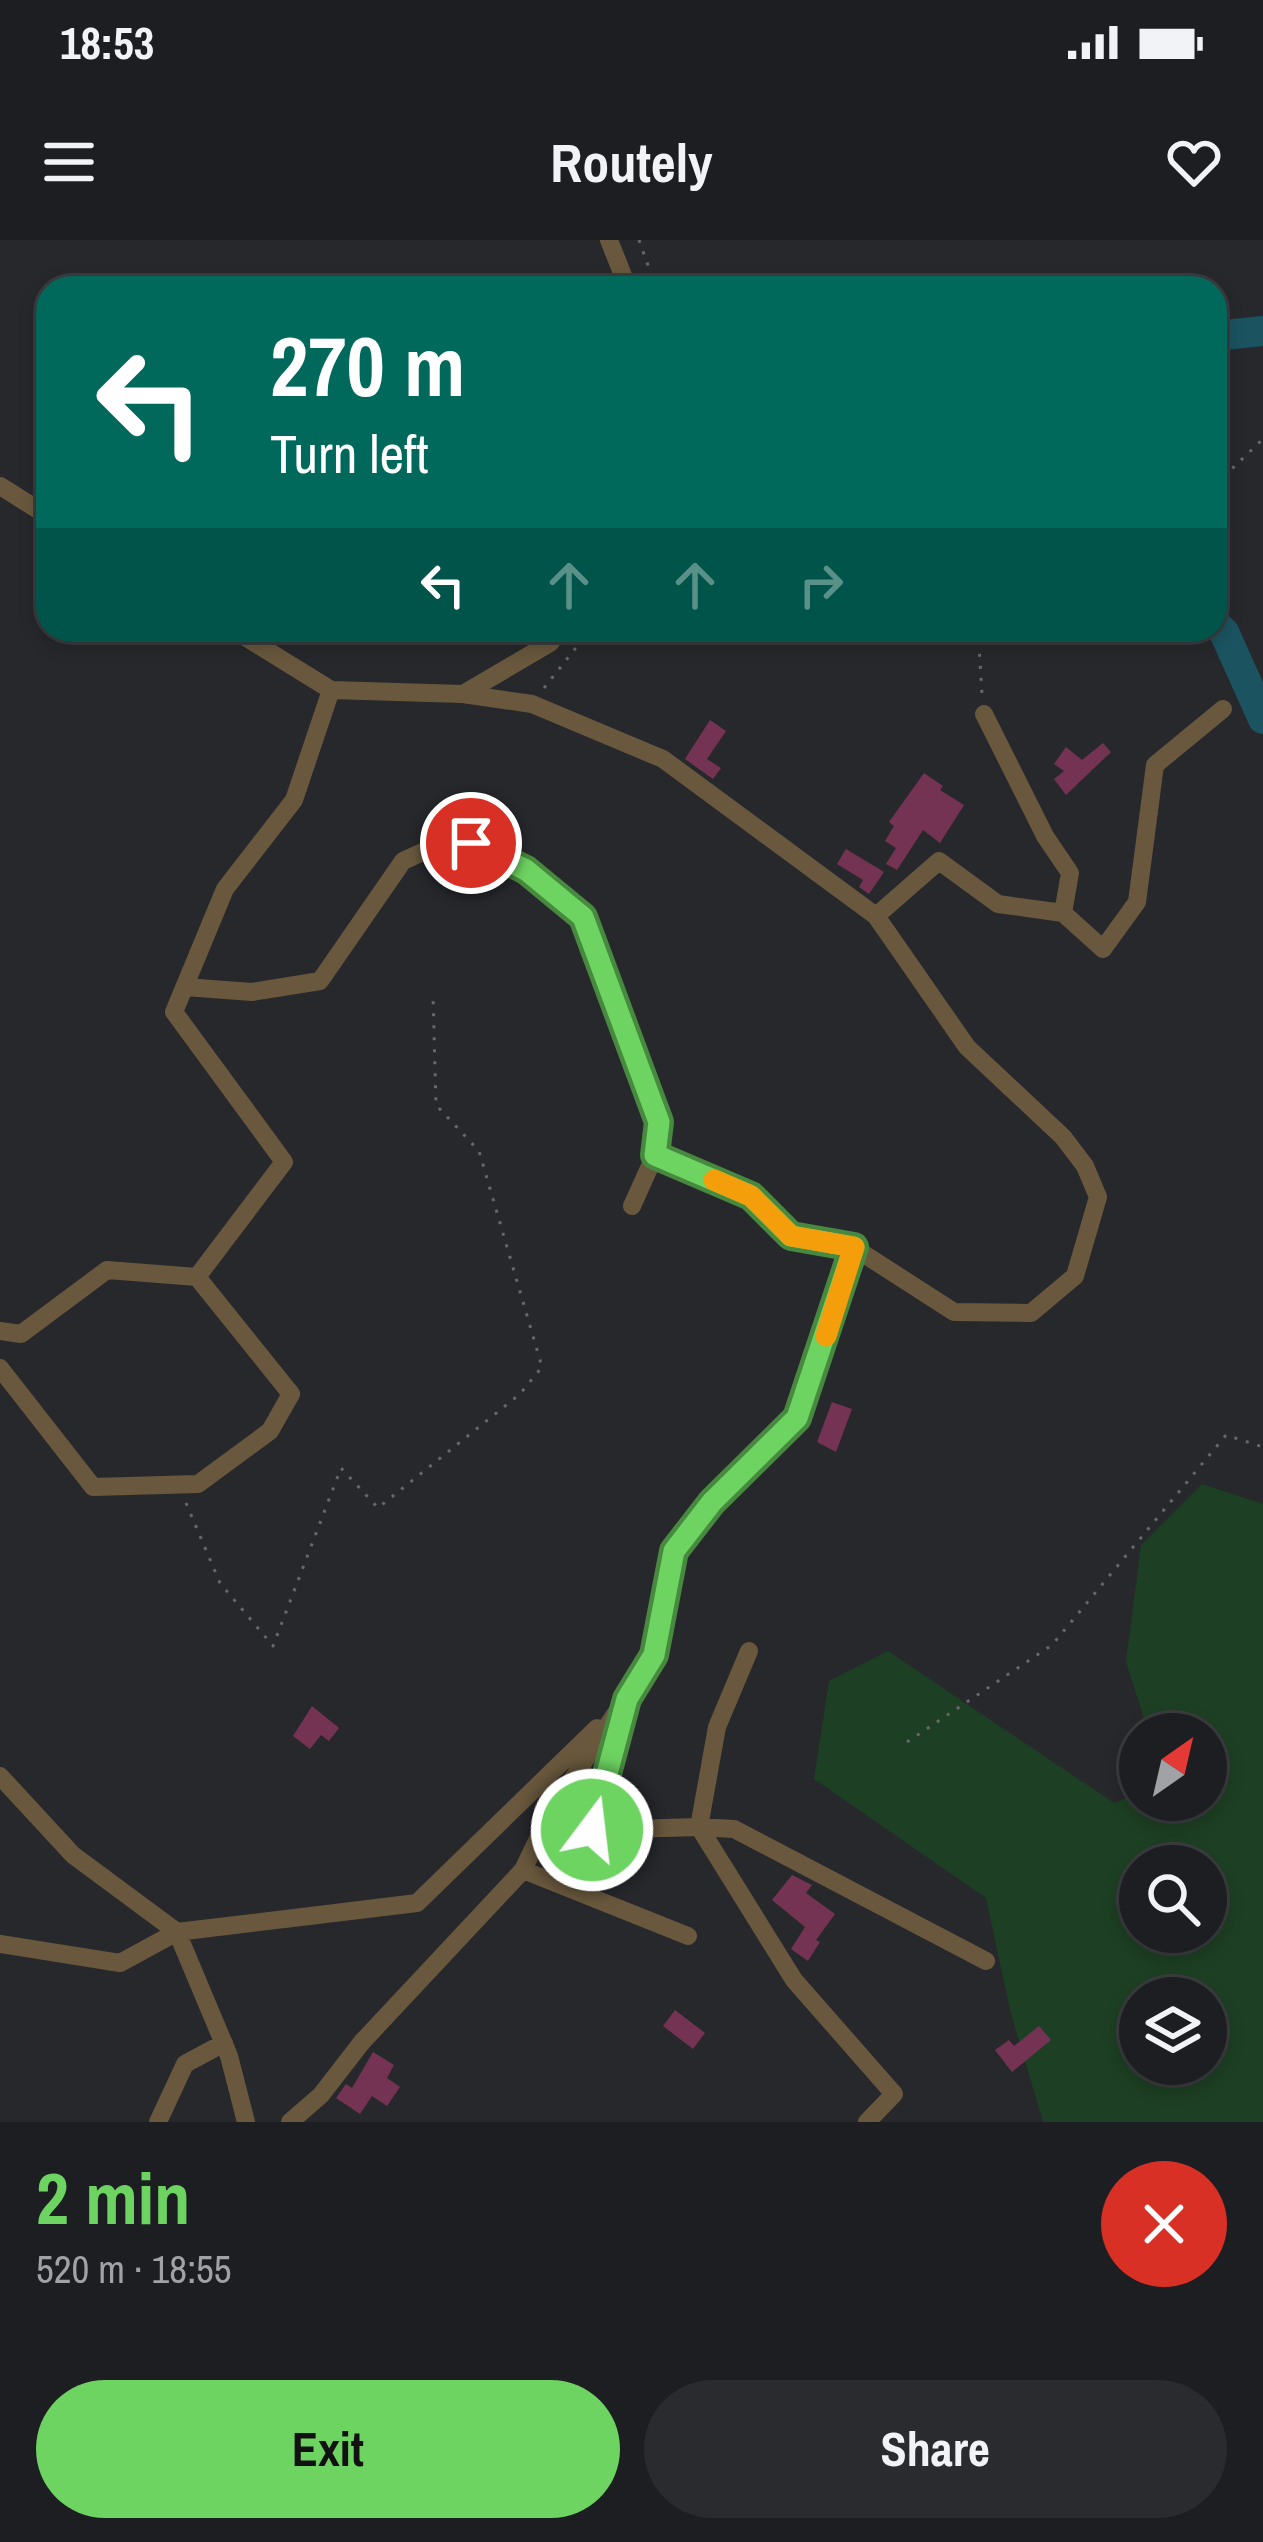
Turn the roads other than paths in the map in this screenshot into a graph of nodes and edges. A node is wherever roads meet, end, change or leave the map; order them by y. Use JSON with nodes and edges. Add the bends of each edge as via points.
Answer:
{"nodes":[{"id":1,"x":609,"y":240,"type":"edge"},
{"id":2,"x":623,"y":276,"type":"edge"},
{"id":3,"x":0,"y":486,"type":"edge"},
{"id":4,"x":36,"y":508,"type":"edge"},
{"id":5,"x":253,"y":642,"type":"edge"},
{"id":6,"x":551,"y":642,"type":"edge"},
{"id":7,"x":331,"y":690,"type":"junction"},
{"id":8,"x":463,"y":694,"type":"junction"},
{"id":9,"x":1223,"y":709,"type":"dead end"},
{"id":10,"x":984,"y":714,"type":"road end"},
{"id":11,"x":1063,"y":913,"type":"junction"},
{"id":12,"x":877,"y":916,"type":"junction"},
{"id":13,"x":185,"y":987,"type":"junction"},
{"id":14,"x":655,"y":1155,"type":"junction"},
{"id":15,"x":632,"y":1207,"type":"dead end"},
{"id":16,"x":854,"y":1247,"type":"junction"},
{"id":17,"x":197,"y":1277,"type":"junction"},
{"id":18,"x":0,"y":1331,"type":"edge"},
{"id":19,"x":0,"y":1368,"type":"edge"},
{"id":20,"x":748,"y":1651,"type":"dead end"},
{"id":21,"x":627,"y":1699,"type":"junction"},
{"id":22,"x":0,"y":1776,"type":"edge"},
{"id":23,"x":699,"y":1827,"type":"junction"},
{"id":24,"x":523,"y":1870,"type":"junction"},
{"id":25,"x":177,"y":1932,"type":"junction"},
{"id":26,"x":688,"y":1936,"type":"dead end"},
{"id":27,"x":0,"y":1944,"type":"edge"},
{"id":28,"x":986,"y":1961,"type":"dead end"},
{"id":29,"x":224,"y":2044,"type":"junction"},
{"id":30,"x":158,"y":2122,"type":"edge"},
{"id":31,"x":246,"y":2122,"type":"edge"},
{"id":32,"x":290,"y":2122,"type":"edge"},
{"id":33,"x":868,"y":2122,"type":"edge"}],
"edges":[{"from":1,"to":2,"type":"street"},
{"from":3,"to":4,"type":"street"},
{"from":5,"to":7,"type":"street"},
{"from":6,"to":8,"type":"street"},
{"from":7,"to":8,"type":"street"},
{"from":7,"to":13,"type":"street","via":[[294,800],[226,889]]},
{"from":8,"to":12,"type":"street","via":[[532,704],[663,758]]},
{"from":9,"to":11,"type":"street","via":[[1155,765],[1137,902],[1103,949]]},
{"from":10,"to":11,"type":"street","via":[[1070,873]]},
{"from":11,"to":12,"type":"street","via":[[998,904],[939,861]]},
{"from":12,"to":16,"type":"street","via":[[967,1047],[1063,1136],[1098,1197],[1075,1276],[1031,1313],[954,1312]]},
{"from":13,"to":14,"type":"street","via":[[252,992],[320,981],[403,861],[438,845],[471,843],[526,870],[583,917],[659,1122]]},
{"from":13,"to":17,"type":"street","via":[[174,1012],[284,1162]]},
{"from":14,"to":15,"type":"street"},
{"from":14,"to":16,"type":"street","via":[[751,1196],[791,1236]]},
{"from":16,"to":21,"type":"street","via":[[797,1418],[674,1551],[654,1655]]},
{"from":17,"to":18,"type":"street","via":[[107,1270],[21,1334]]},
{"from":17,"to":19,"type":"street","via":[[292,1394],[270,1431],[198,1484],[92,1487]]},
{"from":20,"to":23,"type":"street","via":[[717,1727]]},
{"from":21,"to":23,"type":"street","via":[[592,1830]]},
{"from":21,"to":24,"type":"street","via":[[550,1812]]},
{"from":21,"to":25,"type":"street","via":[[417,1903]]},
{"from":22,"to":25,"type":"street","via":[[73,1855]]},
{"from":23,"to":28,"type":"street","via":[[734,1829]]},
{"from":23,"to":33,"type":"street","via":[[794,1980],[894,2094]]},
{"from":24,"to":26,"type":"street"},
{"from":24,"to":32,"type":"street"},
{"from":25,"to":27,"type":"street","via":[[120,1963]]},
{"from":25,"to":29,"type":"street"},
{"from":29,"to":30,"type":"street","via":[[185,2064]]},
{"from":29,"to":31,"type":"street"}]}
